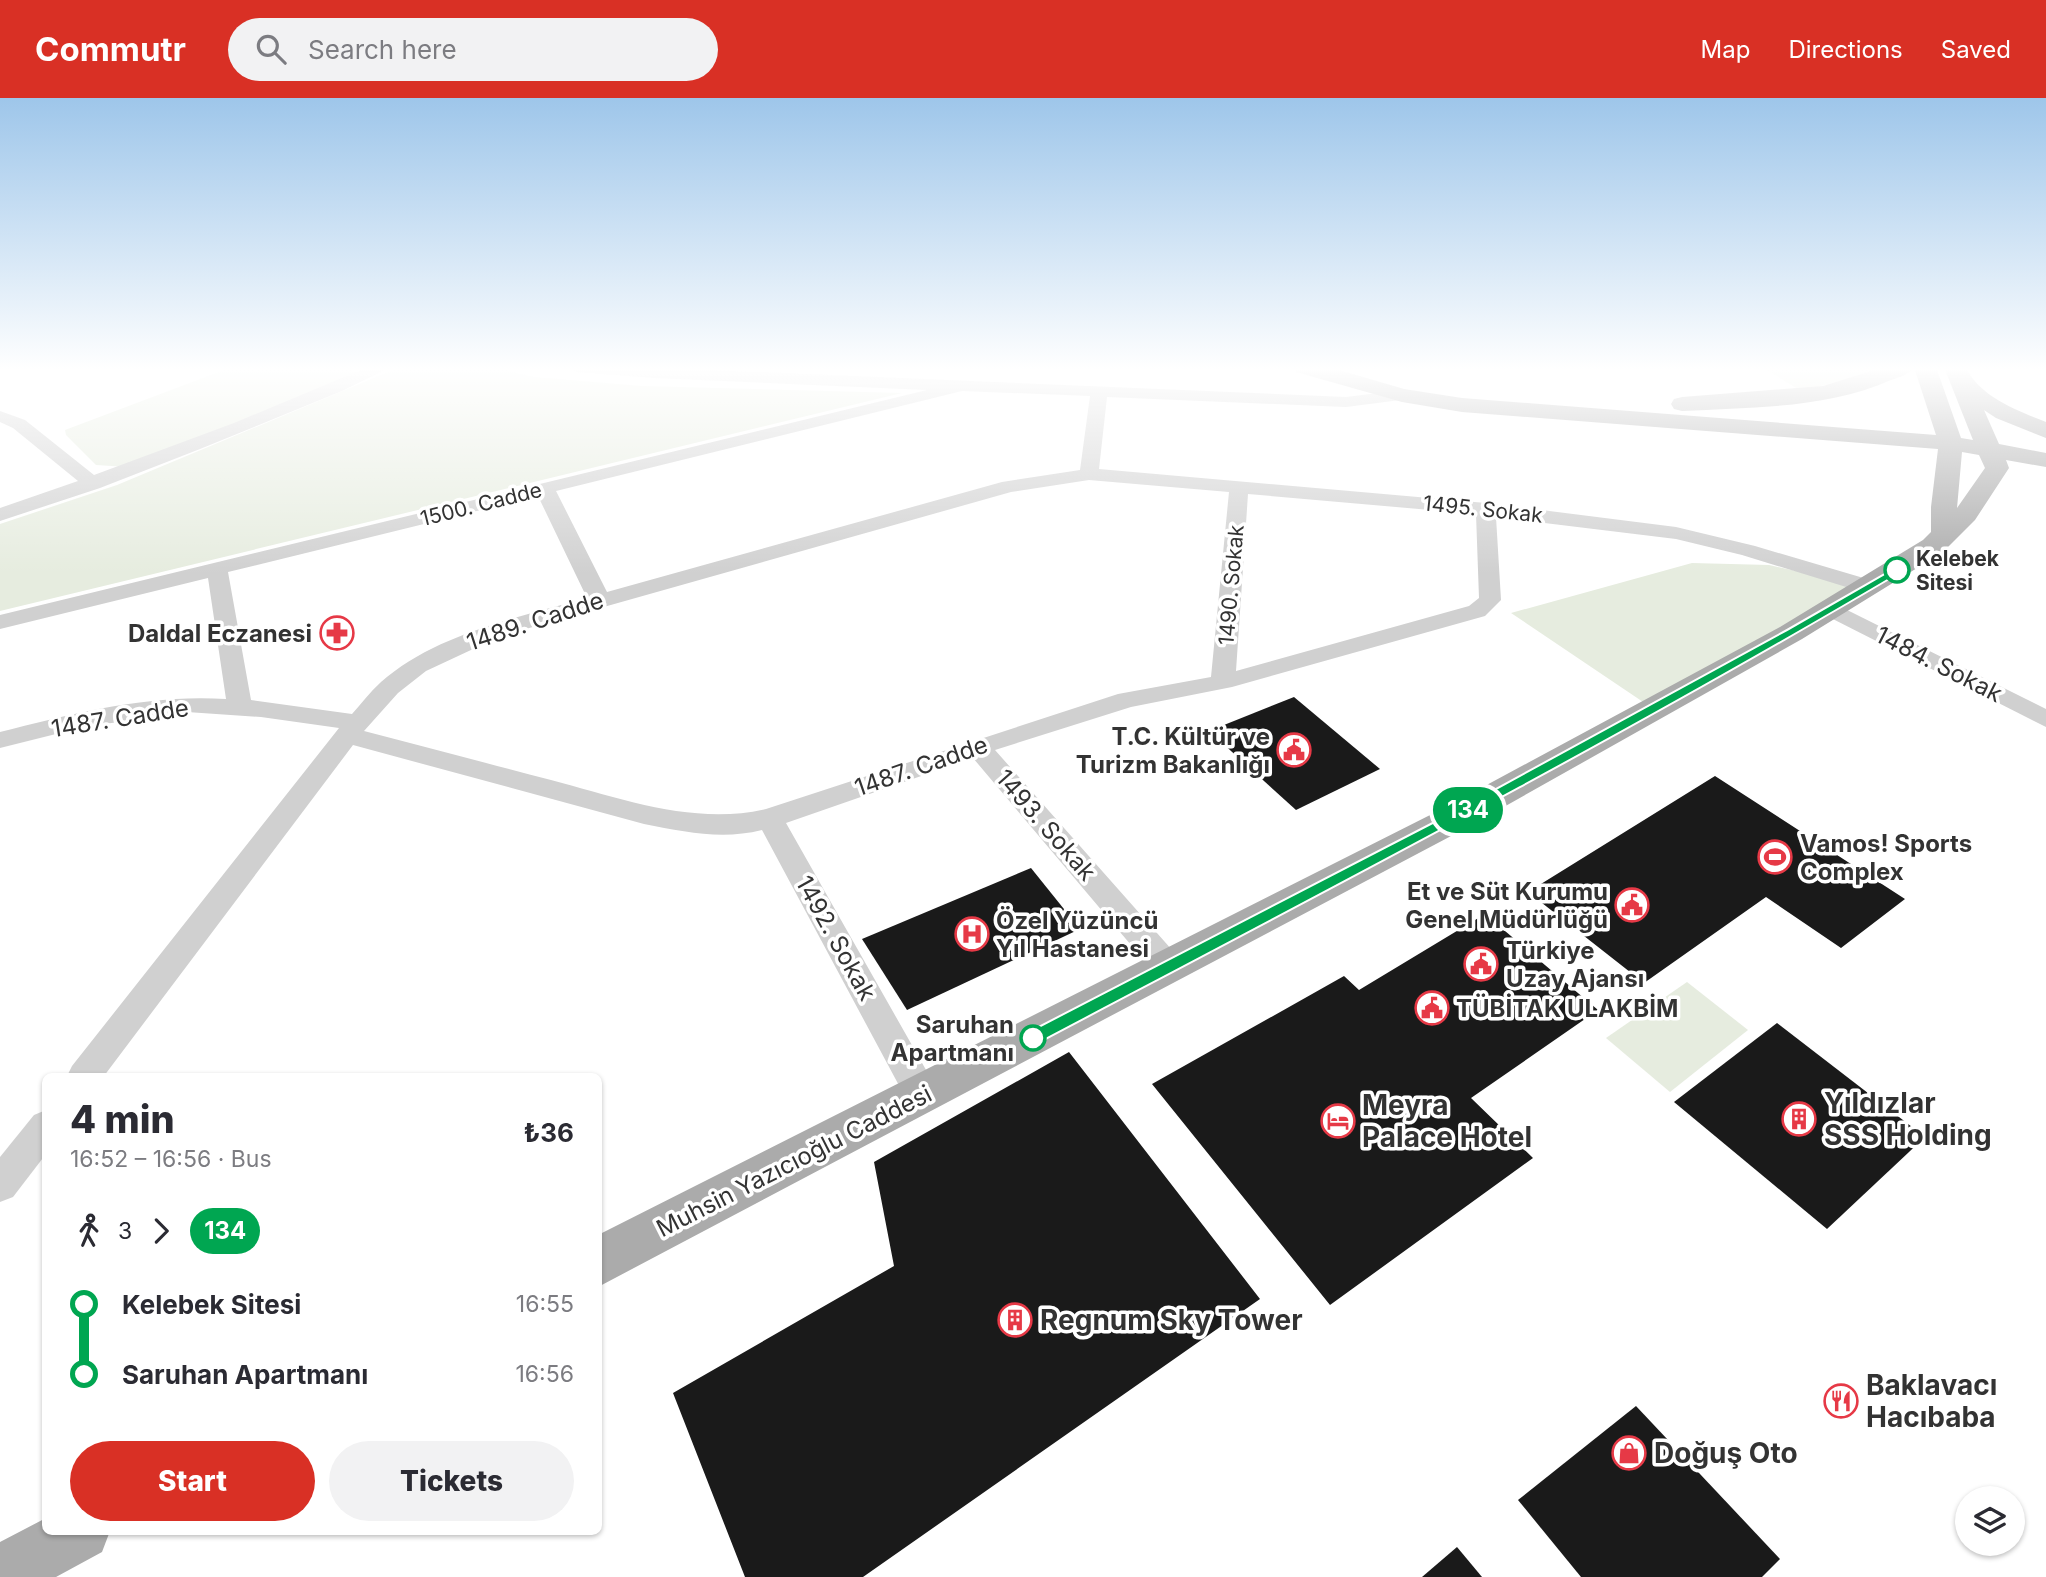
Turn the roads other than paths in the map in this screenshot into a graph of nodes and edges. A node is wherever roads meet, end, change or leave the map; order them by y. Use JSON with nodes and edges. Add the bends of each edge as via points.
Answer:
{"nodes":[{"id":1,"x":34,"y":436,"type":"edge"},
{"id":2,"x":220,"y":436,"type":"edge"},
{"id":3,"x":759,"y":436,"type":"edge"},
{"id":4,"x":1094,"y":436,"type":"edge"},
{"id":5,"x":1947,"y":436,"type":"edge"},
{"id":6,"x":1954,"y":436,"type":"edge"},
{"id":7,"x":1984,"y":436,"type":"edge"},
{"id":8,"x":1986,"y":441,"type":"junction"},
{"id":9,"x":2046,"y":441,"type":"edge"},
{"id":10,"x":2046,"y":460,"type":"edge"},
{"id":11,"x":1089,"y":474,"type":"junction"},
{"id":12,"x":93,"y":484,"type":"junction"},
{"id":13,"x":1239,"y":488,"type":"junction"},
{"id":14,"x":545,"y":489,"type":"junction"},
{"id":15,"x":1486,"y":509,"type":"junction"},
{"id":16,"x":0,"y":515,"type":"edge"},
{"id":17,"x":1945,"y":535,"type":"junction"},
{"id":18,"x":217,"y":569,"type":"junction"},
{"id":19,"x":1869,"y":587,"type":"junction"},
{"id":20,"x":599,"y":599,"type":"junction"},
{"id":21,"x":1831,"y":609,"type":"junction"},
{"id":22,"x":0,"y":622,"type":"edge"},
{"id":23,"x":1223,"y":682,"type":"junction"},
{"id":24,"x":240,"y":708,"type":"junction"},
{"id":25,"x":2046,"y":719,"type":"edge"},
{"id":26,"x":352,"y":729,"type":"junction"},
{"id":27,"x":0,"y":740,"type":"edge"},
{"id":28,"x":978,"y":747,"type":"junction"},
{"id":29,"x":770,"y":818,"type":"junction"},
{"id":30,"x":1169,"y":968,"type":"junction"},
{"id":31,"x":86,"y":1073,"type":"edge"},
{"id":32,"x":922,"y":1095,"type":"junction"},
{"id":33,"x":42,"y":1131,"type":"edge"},
{"id":34,"x":1,"y":1183,"type":"edge"},
{"id":35,"x":602,"y":1260,"type":"edge"},
{"id":36,"x":42,"y":1529,"type":"edge"},
{"id":37,"x":74,"y":1535,"type":"edge"},
{"id":38,"x":0,"y":1549,"type":"edge"},
{"id":39,"x":0,"y":1576,"type":"edge"}],
"edges":[{"from":1,"to":12,"type":"street"},
{"from":2,"to":12,"type":"street"},
{"from":3,"to":14,"type":"street","name":"1500. Cadde"},
{"from":4,"to":11,"type":"street"},
{"from":5,"to":17,"type":"main road"},
{"from":6,"to":8,"type":"main road"},
{"from":7,"to":8,"type":"main road","name":"Muhsin Yazıcıoğlu Caddesi"},
{"from":8,"to":9,"type":"main road"},
{"from":8,"to":10,"type":"main road"},
{"from":8,"to":17,"type":"main road","name":"Muhsin Yazıcıoğlu Caddesi","via":[[1997,468],[1966,514]]},
{"from":11,"to":13,"type":"street","name":"1495. Sokak"},
{"from":11,"to":20,"type":"street","name":"1489. Cadde","via":[[1009,486]]},
{"from":12,"to":16,"type":"street"},
{"from":13,"to":15,"type":"street","name":"1495. Sokak"},
{"from":13,"to":23,"type":"street","name":"1490. Sokak"},
{"from":14,"to":18,"type":"street","name":"1500. Cadde"},
{"from":14,"to":20,"type":"street"},
{"from":15,"to":19,"type":"street","name":"1495. Sokak","via":[[1676,533]]},
{"from":15,"to":23,"type":"street","name":"1487. Cadde","via":[[1490,600],[1477,611]]},
{"from":17,"to":19,"type":"main road","name":"Muhsin Yazıcıoğlu Caddesi"},
{"from":18,"to":22,"type":"street","name":"1500. Cadde"},
{"from":18,"to":24,"type":"street"},
{"from":19,"to":21,"type":"main road","name":"Muhsin Yazıcıoğlu Caddesi"},
{"from":20,"to":26,"type":"street","name":"1489. Cadde","via":[[493,631],[418,666],[389,688]]},
{"from":21,"to":25,"type":"street","name":"1484. Sokak"},
{"from":21,"to":30,"type":"main road","name":"Muhsin Yazıcıoğlu Caddesi","via":[[1457,817]]},
{"from":23,"to":28,"type":"street","name":"1487. Cadde","via":[[1126,700]]},
{"from":24,"to":26,"type":"street","name":"1487. Cadde"},
{"from":24,"to":27,"type":"street","name":"1487. Cadde","via":[[187,705],[83,719]]},
{"from":26,"to":29,"type":"street","name":"1487. Cadde","via":[[644,814],[693,824],[737,826]]},
{"from":26,"to":31,"type":"street","name":"1489. Cadde"},
{"from":28,"to":29,"type":"street","name":"1487. Cadde"},
{"from":28,"to":30,"type":"street","name":"1493. Sokak"},
{"from":29,"to":32,"type":"street","name":"1492. Sokak"},
{"from":30,"to":32,"type":"main road","name":"Muhsin Yazıcıoğlu Caddesi"},
{"from":32,"to":35,"type":"main road","name":"Muhsin Yazıcıoğlu Caddesi"},
{"from":33,"to":34,"type":"street"},
{"from":36,"to":38,"type":"main road"},
{"from":37,"to":39,"type":"main road"}]}
